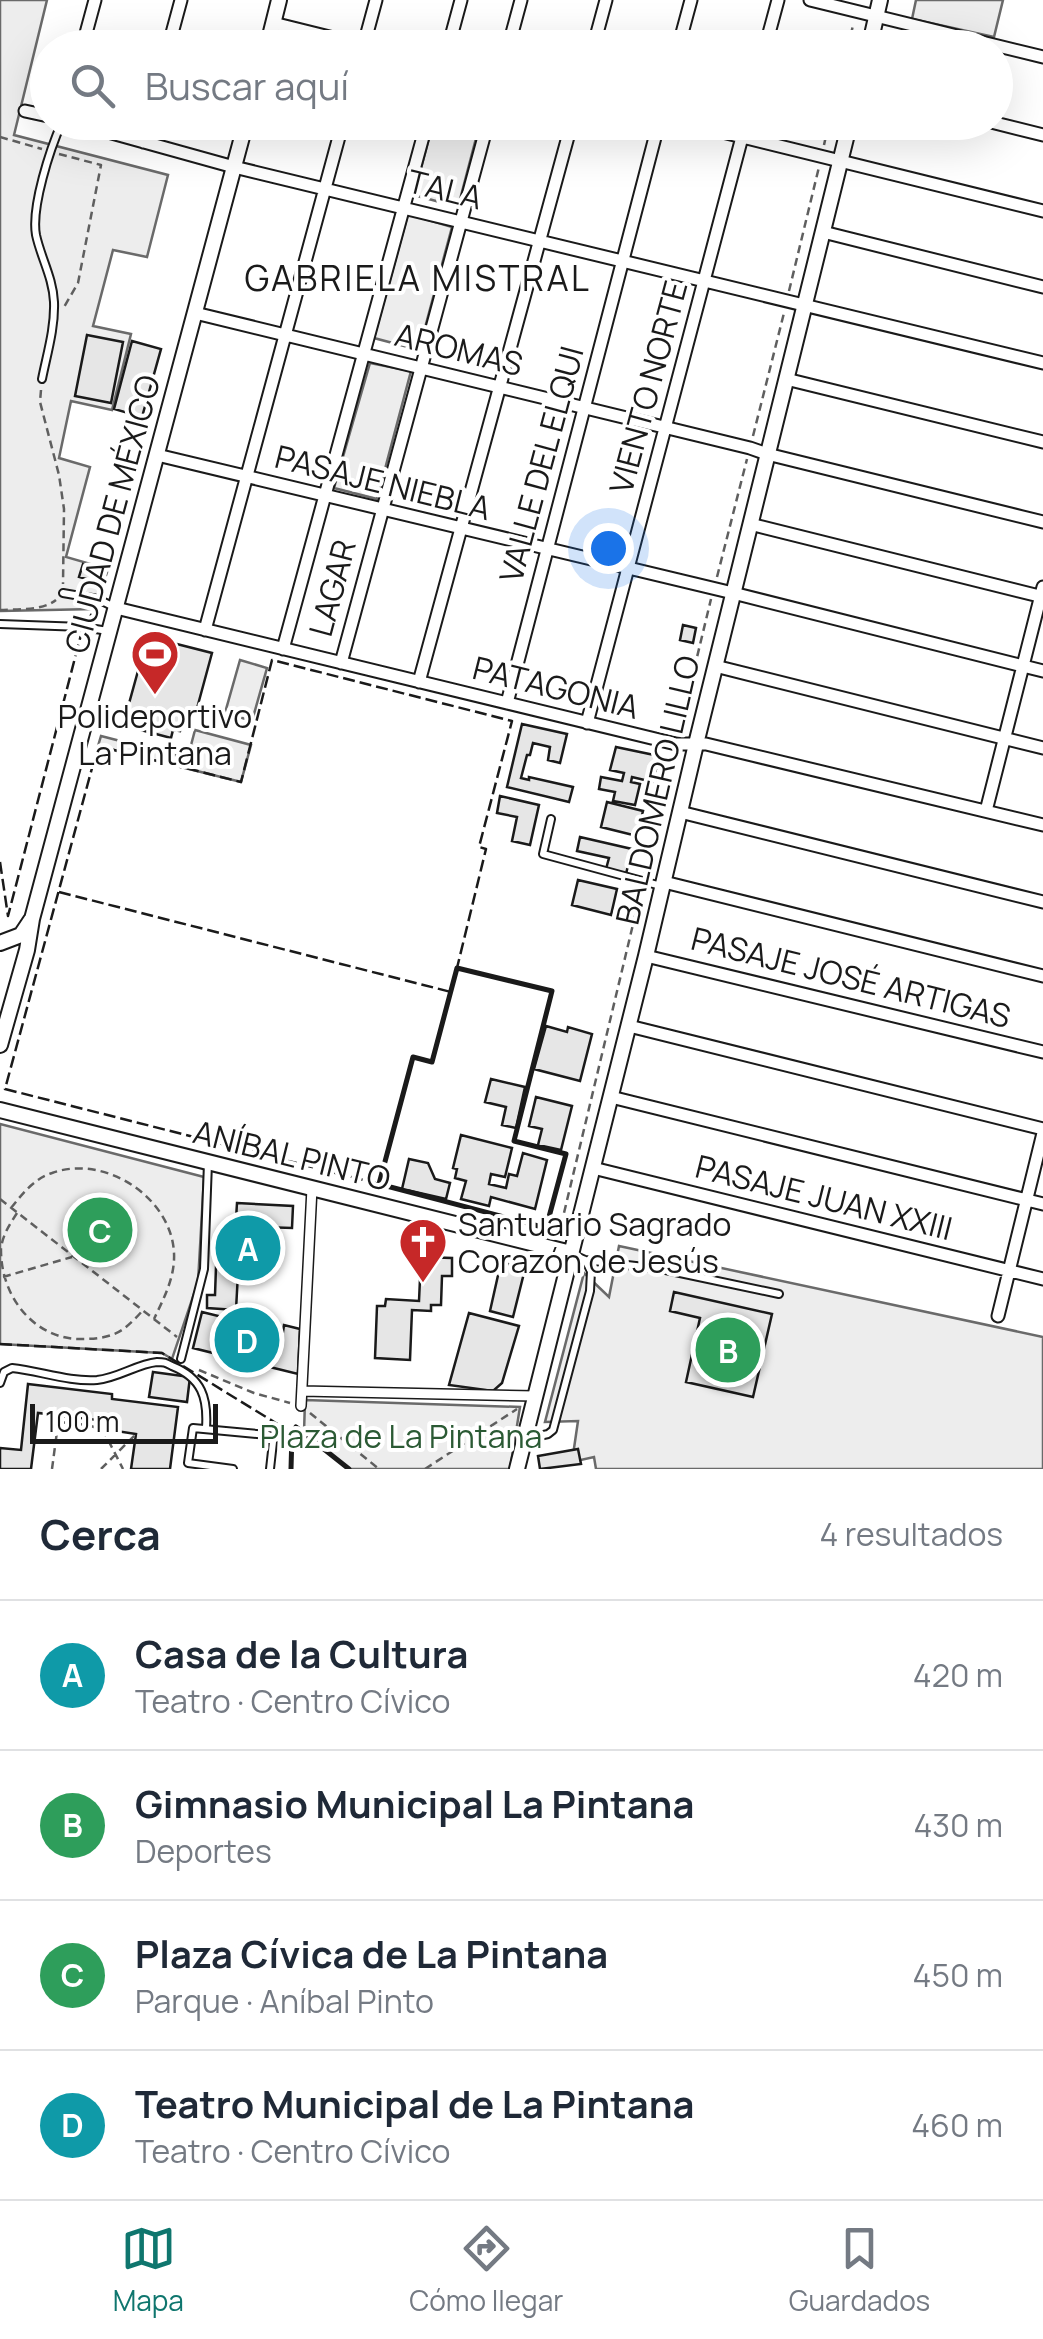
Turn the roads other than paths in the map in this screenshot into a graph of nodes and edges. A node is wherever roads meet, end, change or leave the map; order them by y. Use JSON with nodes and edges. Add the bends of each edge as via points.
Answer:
{"nodes":[{"id":1,"x":94,"y":0,"type":"edge"},
{"id":2,"x":181,"y":0,"type":"edge"},
{"id":3,"x":279,"y":0,"type":"edge"},
{"id":4,"x":376,"y":0,"type":"edge"},
{"id":5,"x":460,"y":0,"type":"edge"},
{"id":6,"x":521,"y":0,"type":"edge"},
{"id":7,"x":606,"y":0,"type":"edge"},
{"id":8,"x":691,"y":0,"type":"edge"},
{"id":9,"x":778,"y":0,"type":"edge"},
{"id":10,"x":810,"y":0,"type":"edge"},
{"id":11,"x":880,"y":0,"type":"edge"},
{"id":12,"x":876,"y":16,"type":"junction"},
{"id":13,"x":273,"y":23,"type":"junction"},
{"id":14,"x":86,"y":30,"type":"edge"},
{"id":15,"x":173,"y":30,"type":"edge"},
{"id":16,"x":271,"y":30,"type":"edge"},
{"id":17,"x":300,"y":30,"type":"edge"},
{"id":18,"x":370,"y":30,"type":"edge"},
{"id":19,"x":452,"y":30,"type":"edge"},
{"id":20,"x":513,"y":30,"type":"edge"},
{"id":21,"x":598,"y":30,"type":"edge"},
{"id":22,"x":683,"y":30,"type":"edge"},
{"id":23,"x":770,"y":30,"type":"edge"},
{"id":24,"x":872,"y":30,"type":"edge"},
{"id":25,"x":932,"y":30,"type":"edge"},
{"id":26,"x":1013,"y":50,"type":"edge"},
{"id":27,"x":1043,"y":58,"type":"edge"},
{"id":28,"x":26,"y":111,"type":"dead end"},
{"id":29,"x":30,"y":112,"type":"edge"},
{"id":30,"x":1013,"y":128,"type":"edge"},
{"id":31,"x":1043,"y":135,"type":"edge"},
{"id":32,"x":55,"y":140,"type":"edge"},
{"id":33,"x":136,"y":140,"type":"edge"},
{"id":34,"x":241,"y":140,"type":"edge"},
{"id":35,"x":337,"y":140,"type":"edge"},
{"id":36,"x":422,"y":140,"type":"edge"},
{"id":37,"x":483,"y":140,"type":"edge"},
{"id":38,"x":567,"y":140,"type":"edge"},
{"id":39,"x":653,"y":140,"type":"edge"},
{"id":40,"x":741,"y":140,"type":"edge"},
{"id":41,"x":754,"y":140,"type":"edge"},
{"id":42,"x":845,"y":140,"type":"edge"},
{"id":43,"x":143,"y":142,"type":"joint"},
{"id":44,"x":840,"y":161,"type":"junction"},
{"id":45,"x":234,"y":166,"type":"junction"},
{"id":46,"x":325,"y":188,"type":"junction"},
{"id":47,"x":404,"y":207,"type":"junction"},
{"id":48,"x":1043,"y":211,"type":"edge"},
{"id":49,"x":461,"y":221,"type":"junction"},
{"id":50,"x":822,"y":232,"type":"junction"},
{"id":51,"x":540,"y":241,"type":"junction"},
{"id":52,"x":622,"y":261,"type":"junction"},
{"id":53,"x":704,"y":281,"type":"junction"},
{"id":54,"x":1043,"y":287,"type":"edge"},
{"id":55,"x":804,"y":306,"type":"junction"},
{"id":56,"x":195,"y":313,"type":"junction"},
{"id":57,"x":285,"y":335,"type":"junction"},
{"id":58,"x":364,"y":354,"type":"junction"},
{"id":59,"x":1043,"y":364,"type":"edge"},
{"id":60,"x":421,"y":368,"type":"junction"},
{"id":61,"x":42,"y":379,"type":"road end"},
{"id":62,"x":786,"y":379,"type":"junction"},
{"id":63,"x":500,"y":387,"type":"junction"},
{"id":64,"x":584,"y":408,"type":"junction"},
{"id":65,"x":665,"y":427,"type":"junction"},
{"id":66,"x":1043,"y":442,"type":"edge"},
{"id":67,"x":768,"y":454,"type":"junction"},
{"id":68,"x":157,"y":456,"type":"junction"},
{"id":69,"x":246,"y":477,"type":"junction"},
{"id":70,"x":325,"y":496,"type":"junction"},
{"id":71,"x":382,"y":510,"type":"junction"},
{"id":72,"x":1043,"y":522,"type":"edge"},
{"id":73,"x":750,"y":524,"type":"junction"},
{"id":74,"x":461,"y":529,"type":"junction"},
{"id":75,"x":547,"y":550,"type":"junction"},
{"id":76,"x":628,"y":569,"type":"junction"},
{"id":77,"x":733,"y":593,"type":"junction"},
{"id":78,"x":62,"y":594,"type":"road end"},
{"id":79,"x":1042,"y":594,"type":"edge"},
{"id":80,"x":116,"y":608,"type":"junction"},
{"id":81,"x":0,"y":624,"type":"edge"},
{"id":82,"x":205,"y":630,"type":"junction"},
{"id":83,"x":109,"y":632,"type":"junction"},
{"id":84,"x":283,"y":648,"type":"junction"},
{"id":85,"x":340,"y":663,"type":"junction"},
{"id":86,"x":715,"y":666,"type":"junction"},
{"id":87,"x":1023,"y":666,"type":"junction"},
{"id":88,"x":1043,"y":671,"type":"edge"},
{"id":89,"x":419,"y":682,"type":"junction"},
{"id":90,"x":507,"y":703,"type":"junction"},
{"id":91,"x":587,"y":723,"type":"junction"},
{"id":92,"x":1004,"y":738,"type":"junction"},
{"id":93,"x":696,"y":744,"type":"junction"},
{"id":94,"x":1043,"y":748,"type":"edge"},
{"id":95,"x":680,"y":812,"type":"junction"},
{"id":96,"x":986,"y":812,"type":"junction"},
{"id":97,"x":551,"y":819,"type":"dead end"},
{"id":98,"x":1043,"y":826,"type":"edge"},
{"id":99,"x":663,"y":884,"type":"junction"},
{"id":100,"x":1043,"y":902,"type":"edge"},
{"id":101,"x":32,"y":919,"type":"junction"},
{"id":102,"x":0,"y":943,"type":"edge"},
{"id":103,"x":646,"y":956,"type":"junction"},
{"id":104,"x":1043,"y":976,"type":"edge"},
{"id":105,"x":629,"y":1026,"type":"junction"},
{"id":106,"x":0,"y":1045,"type":"edge"},
{"id":107,"x":1043,"y":1052,"type":"edge"},
{"id":108,"x":611,"y":1097,"type":"junction"},
{"id":109,"x":0,"y":1110,"type":"edge"},
{"id":110,"x":1043,"y":1131,"type":"edge"},
{"id":111,"x":208,"y":1162,"type":"junction"},
{"id":112,"x":592,"y":1168,"type":"junction"},
{"id":113,"x":312,"y":1188,"type":"junction"},
{"id":114,"x":1027,"y":1200,"type":"junction"},
{"id":115,"x":1043,"y":1204,"type":"edge"},
{"id":116,"x":563,"y":1251,"type":"junction"},
{"id":117,"x":586,"y":1260,"type":"junction"},
{"id":118,"x":1009,"y":1271,"type":"junction"},
{"id":119,"x":1043,"y":1279,"type":"edge"},
{"id":120,"x":779,"y":1294,"type":"dead end"},
{"id":121,"x":998,"y":1316,"type":"dead end"},
{"id":122,"x":181,"y":1359,"type":"road end"},
{"id":123,"x":0,"y":1383,"type":"edge"},
{"id":124,"x":302,"y":1390,"type":"junction"},
{"id":125,"x":535,"y":1396,"type":"junction"},
{"id":126,"x":301,"y":1406,"type":"road end"},
{"id":127,"x":206,"y":1428,"type":"junction"},
{"id":128,"x":524,"y":1439,"type":"junction"},
{"id":129,"x":233,"y":1469,"type":"edge"},
{"id":130,"x":270,"y":1469,"type":"edge"},
{"id":131,"x":517,"y":1469,"type":"edge"}],
"edges":[{"from":1,"to":14,"type":"street"},
{"from":2,"to":15,"type":"street"},
{"from":3,"to":13,"type":"street"},
{"from":4,"to":18,"type":"street"},
{"from":5,"to":19,"type":"street"},
{"from":6,"to":20,"type":"street"},
{"from":7,"to":21,"type":"street"},
{"from":8,"to":22,"type":"street"},
{"from":9,"to":23,"type":"street"},
{"from":10,"to":12,"type":"street"},
{"from":11,"to":12,"type":"street"},
{"from":12,"to":24,"type":"street"},
{"from":12,"to":25,"type":"street"},
{"from":13,"to":16,"type":"street"},
{"from":13,"to":17,"type":"street"},
{"from":26,"to":27,"type":"street"},
{"from":28,"to":29,"type":"street"},
{"from":30,"to":31,"type":"street"},
{"from":32,"to":61,"type":"lane","via":[[36,222],[53,291]]},
{"from":33,"to":43,"type":"street","name":"TALA"},
{"from":34,"to":45,"type":"street","name":"CIUDAD DE MÉXICO"},
{"from":35,"to":46,"type":"street"},
{"from":36,"to":47,"type":"street"},
{"from":37,"to":49,"type":"street","name":"LAGAR"},
{"from":38,"to":51,"type":"street"},
{"from":39,"to":52,"type":"street","name":"VALLE DEL ELQUI"},
{"from":40,"to":53,"type":"street","name":"VIENTO NORTE"},
{"from":41,"to":44,"type":"street"},
{"from":42,"to":44,"type":"street","name":"BALDOMERO LILLO"},
{"from":43,"to":45,"type":"street","name":"TALA"},
{"from":44,"to":48,"type":"street"},
{"from":44,"to":50,"type":"street","name":"BALDOMERO LILLO"},
{"from":45,"to":46,"type":"street","name":"TALA"},
{"from":45,"to":56,"type":"street","name":"CIUDAD DE MÉXICO"},
{"from":46,"to":47,"type":"street","name":"TALA"},
{"from":46,"to":57,"type":"street"},
{"from":47,"to":49,"type":"street","name":"TALA"},
{"from":47,"to":58,"type":"street"},
{"from":49,"to":51,"type":"street","name":"TALA"},
{"from":49,"to":60,"type":"street","name":"LAGAR"},
{"from":50,"to":54,"type":"street"},
{"from":50,"to":55,"type":"street","name":"BALDOMERO LILLO"},
{"from":51,"to":52,"type":"street","name":"TALA"},
{"from":51,"to":63,"type":"street"},
{"from":52,"to":53,"type":"street","name":"TALA"},
{"from":52,"to":64,"type":"street","name":"VALLE DEL ELQUI"},
{"from":53,"to":55,"type":"street","name":"TALA"},
{"from":53,"to":65,"type":"street","name":"VIENTO NORTE"},
{"from":55,"to":59,"type":"street","name":"TALA"},
{"from":55,"to":62,"type":"street","name":"BALDOMERO LILLO"},
{"from":56,"to":57,"type":"street","name":"AROMAS"},
{"from":56,"to":68,"type":"street","name":"CIUDAD DE MÉXICO"},
{"from":57,"to":58,"type":"street","name":"AROMAS"},
{"from":57,"to":69,"type":"street"},
{"from":58,"to":60,"type":"street","name":"AROMAS"},
{"from":58,"to":70,"type":"street"},
{"from":60,"to":63,"type":"street","name":"AROMAS"},
{"from":60,"to":71,"type":"street","name":"LAGAR"},
{"from":62,"to":66,"type":"street"},
{"from":62,"to":67,"type":"street","name":"BALDOMERO LILLO"},
{"from":63,"to":64,"type":"street","name":"AROMAS"},
{"from":63,"to":74,"type":"street"},
{"from":64,"to":65,"type":"street","name":"AROMAS"},
{"from":64,"to":75,"type":"street","name":"VALLE DEL ELQUI"},
{"from":65,"to":67,"type":"street","name":"AROMAS"},
{"from":65,"to":76,"type":"street","name":"VIENTO NORTE"},
{"from":67,"to":72,"type":"street","name":"AROMAS"},
{"from":67,"to":73,"type":"street","name":"BALDOMERO LILLO"},
{"from":68,"to":69,"type":"street","name":"PASAJE NIEBLA"},
{"from":68,"to":80,"type":"street","name":"CIUDAD DE MÉXICO"},
{"from":69,"to":70,"type":"street","name":"PASAJE NIEBLA"},
{"from":69,"to":82,"type":"street"},
{"from":70,"to":71,"type":"street","name":"PASAJE NIEBLA"},
{"from":70,"to":84,"type":"street"},
{"from":71,"to":74,"type":"street","name":"PASAJE NIEBLA"},
{"from":71,"to":85,"type":"street","name":"LAGAR"},
{"from":73,"to":77,"type":"street","name":"BALDOMERO LILLO"},
{"from":73,"to":79,"type":"street"},
{"from":74,"to":75,"type":"street","name":"PASAJE NIEBLA"},
{"from":74,"to":89,"type":"street"},
{"from":75,"to":76,"type":"street","name":"PASAJE NIEBLA"},
{"from":75,"to":90,"type":"street","name":"VALLE DEL ELQUI"},
{"from":76,"to":77,"type":"street","name":"PASAJE NIEBLA"},
{"from":76,"to":91,"type":"street","name":"VIENTO NORTE"},
{"from":77,"to":86,"type":"street","name":"BALDOMERO LILLO"},
{"from":77,"to":87,"type":"street","name":"PASAJE NIEBLA"},
{"from":78,"to":80,"type":"lane"},
{"from":79,"to":87,"type":"street"},
{"from":80,"to":82,"type":"street","name":"PATAGONIA"},
{"from":80,"to":83,"type":"street","name":"CIUDAD DE MÉXICO"},
{"from":81,"to":83,"type":"lane"},
{"from":82,"to":84,"type":"street","name":"PATAGONIA"},
{"from":83,"to":101,"type":"street","name":"CIUDAD DE MÉXICO"},
{"from":84,"to":85,"type":"street","name":"PATAGONIA"},
{"from":85,"to":89,"type":"street","name":"PATAGONIA"},
{"from":86,"to":92,"type":"street"},
{"from":86,"to":93,"type":"street","name":"BALDOMERO LILLO"},
{"from":87,"to":88,"type":"street","name":"PASAJE NIEBLA"},
{"from":87,"to":92,"type":"street"},
{"from":89,"to":90,"type":"street","name":"PATAGONIA"},
{"from":90,"to":91,"type":"street","name":"PATAGONIA"},
{"from":91,"to":93,"type":"street","name":"PATAGONIA"},
{"from":92,"to":94,"type":"street"},
{"from":92,"to":96,"type":"street"},
{"from":93,"to":95,"type":"street","name":"BALDOMERO LILLO"},
{"from":93,"to":96,"type":"street","name":"PATAGONIA"},
{"from":95,"to":99,"type":"street","name":"BALDOMERO LILLO"},
{"from":95,"to":100,"type":"street"},
{"from":96,"to":98,"type":"street","name":"PATAGONIA"},
{"from":97,"to":99,"type":"lane","via":[[543,854]]},
{"from":99,"to":103,"type":"street","name":"BALDOMERO LILLO"},
{"from":99,"to":104,"type":"street"},
{"from":101,"to":102,"type":"street","via":[[21,935]]},
{"from":101,"to":106,"type":"street","name":"CIUDAD DE MÉXICO"},
{"from":103,"to":105,"type":"street","name":"BALDOMERO LILLO"},
{"from":103,"to":107,"type":"street","name":"PASAJE JOSÉ ARTIGAS"},
{"from":105,"to":108,"type":"street","name":"BALDOMERO LILLO"},
{"from":105,"to":110,"type":"street"},
{"from":108,"to":112,"type":"street","name":"BALDOMERO LILLO"},
{"from":108,"to":114,"type":"street"},
{"from":109,"to":111,"type":"street","name":"ANÍBAL PINTO"},
{"from":110,"to":114,"type":"street"},
{"from":111,"to":113,"type":"street","name":"ANÍBAL PINTO"},
{"from":111,"to":122,"type":"lane","via":[[204,1268]]},
{"from":112,"to":116,"type":"street","name":"BALDOMERO LILLO"},
{"from":112,"to":118,"type":"street","name":"PASAJE JUAN XXIII"},
{"from":113,"to":116,"type":"street","name":"ANÍBAL PINTO"},
{"from":113,"to":124,"type":"street"},
{"from":114,"to":115,"type":"street"},
{"from":114,"to":118,"type":"street"},
{"from":116,"to":117,"type":"lane"},
{"from":116,"to":125,"type":"street","name":"BALDOMERO LILLO"},
{"from":117,"to":120,"type":"lane","via":[[661,1268]]},
{"from":117,"to":128,"type":"lane","via":[[590,1291],[553,1430]]},
{"from":118,"to":119,"type":"street","name":"PASAJE JUAN XXIII"},
{"from":118,"to":121,"type":"street"},
{"from":123,"to":127,"type":"lane","via":[[12,1368],[103,1380],[165,1362],[194,1379],[204,1396]]},
{"from":124,"to":125,"type":"street"},
{"from":124,"to":126,"type":"street"},
{"from":125,"to":128,"type":"street","name":"BALDOMERO LILLO"},
{"from":127,"to":129,"type":"lane","via":[[191,1431],[188,1463]]},
{"from":127,"to":130,"type":"lane","via":[[272,1437]]},
{"from":128,"to":131,"type":"street","name":"BALDOMERO LILLO"}]}
